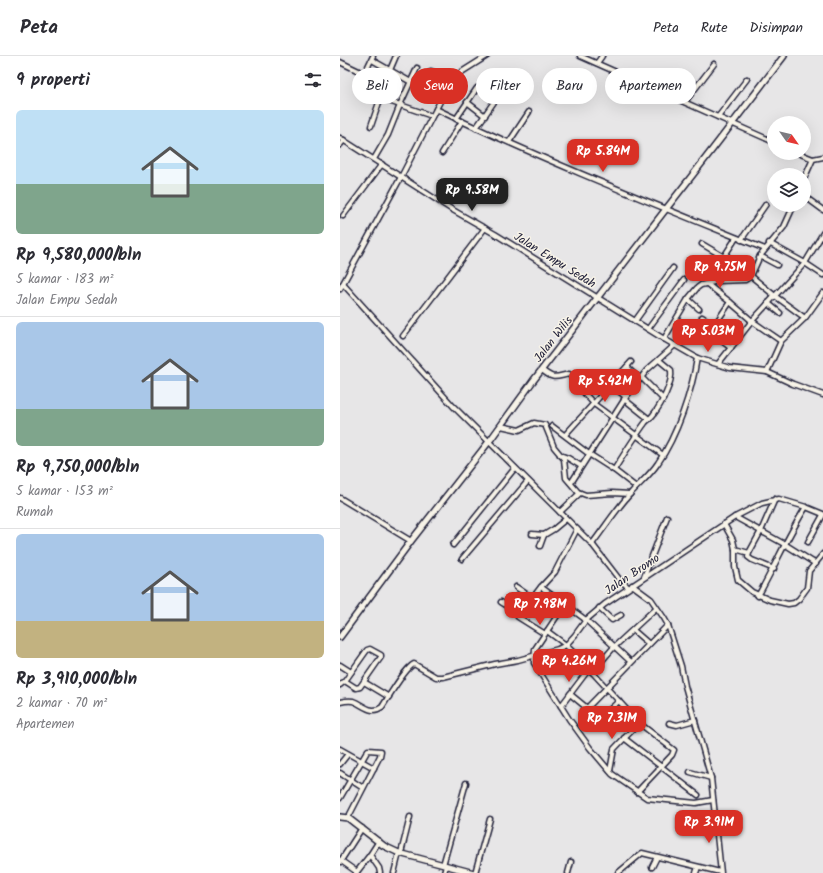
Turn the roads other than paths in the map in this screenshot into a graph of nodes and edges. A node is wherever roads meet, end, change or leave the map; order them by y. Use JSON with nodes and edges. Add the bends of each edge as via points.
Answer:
{"nodes":[{"id":1,"x":396,"y":56,"type":"edge"},
{"id":2,"x":487,"y":56,"type":"edge"},
{"id":3,"x":580,"y":56,"type":"edge"},
{"id":4,"x":602,"y":56,"type":"edge"},
{"id":5,"x":784,"y":56,"type":"edge"},
{"id":6,"x":372,"y":58,"type":"edge"},
{"id":7,"x":340,"y":62,"type":"edge"},
{"id":8,"x":597,"y":64,"type":"junction"},
{"id":9,"x":714,"y":64,"type":"dead end"},
{"id":10,"x":352,"y":68,"type":"edge"},
{"id":11,"x":368,"y":68,"type":"edge"},
{"id":12,"x":387,"y":68,"type":"edge"},
{"id":13,"x":391,"y":68,"type":"edge"},
{"id":14,"x":468,"y":68,"type":"edge"},
{"id":15,"x":606,"y":68,"type":"edge"},
{"id":16,"x":747,"y":79,"type":"dead end"},
{"id":17,"x":410,"y":84,"type":"edge"},
{"id":18,"x":696,"y":88,"type":"edge"},
{"id":19,"x":476,"y":89,"type":"edge"},
{"id":20,"x":468,"y":101,"type":"edge"},
{"id":21,"x":468,"y":103,"type":"edge"},
{"id":22,"x":378,"y":104,"type":"edge"},
{"id":23,"x":397,"y":104,"type":"edge"},
{"id":24,"x":438,"y":104,"type":"edge"},
{"id":25,"x":466,"y":104,"type":"edge"},
{"id":26,"x":493,"y":104,"type":"edge"},
{"id":27,"x":689,"y":104,"type":"edge"},
{"id":28,"x":400,"y":105,"type":"junction"},
{"id":29,"x":436,"y":109,"type":"junction"},
{"id":30,"x":529,"y":112,"type":"dead end"},
{"id":31,"x":432,"y":116,"type":"junction"},
{"id":32,"x":485,"y":116,"type":"junction"},
{"id":33,"x":718,"y":117,"type":"junction"},
{"id":34,"x":456,"y":119,"type":"junction"},
{"id":35,"x":462,"y":122,"type":"junction"},
{"id":36,"x":732,"y":123,"type":"junction"},
{"id":37,"x":371,"y":126,"type":"dead end"},
{"id":38,"x":476,"y":128,"type":"junction"},
{"id":39,"x":342,"y":139,"type":"edge"},
{"id":40,"x":767,"y":139,"type":"edge"},
{"id":41,"x":509,"y":142,"type":"junction"},
{"id":42,"x":340,"y":145,"type":"edge"},
{"id":43,"x":442,"y":153,"type":"dead end"},
{"id":44,"x":823,"y":157,"type":"edge"},
{"id":45,"x":374,"y":159,"type":"junction"},
{"id":46,"x":813,"y":160,"type":"joint"},
{"id":47,"x":382,"y":164,"type":"junction"},
{"id":48,"x":809,"y":168,"type":"edge"},
{"id":49,"x":401,"y":177,"type":"junction"},
{"id":50,"x":811,"y":201,"type":"edge"},
{"id":51,"x":766,"y":204,"type":"dead end"},
{"id":52,"x":666,"y":209,"type":"junction"},
{"id":53,"x":823,"y":210,"type":"edge"},
{"id":54,"x":791,"y":212,"type":"edge"},
{"id":55,"x":343,"y":216,"type":"dead end"},
{"id":56,"x":485,"y":228,"type":"junction"},
{"id":57,"x":823,"y":233,"type":"edge"},
{"id":58,"x":736,"y":238,"type":"junction"},
{"id":59,"x":742,"y":240,"type":"junction"},
{"id":60,"x":770,"y":243,"type":"junction"},
{"id":61,"x":702,"y":244,"type":"dead end"},
{"id":62,"x":764,"y":249,"type":"junction"},
{"id":63,"x":760,"y":256,"type":"junction"},
{"id":64,"x":724,"y":257,"type":"junction"},
{"id":65,"x":805,"y":263,"type":"junction"},
{"id":66,"x":777,"y":265,"type":"dead end"},
{"id":67,"x":673,"y":268,"type":"dead end"},
{"id":68,"x":716,"y":269,"type":"dead end"},
{"id":69,"x":823,"y":275,"type":"edge"},
{"id":70,"x":751,"y":276,"type":"junction"},
{"id":71,"x":684,"y":280,"type":"dead end"},
{"id":72,"x":343,"y":284,"type":"junction"},
{"id":73,"x":708,"y":284,"type":"junction"},
{"id":74,"x":340,"y":289,"type":"edge"},
{"id":75,"x":823,"y":293,"type":"edge"},
{"id":76,"x":774,"y":296,"type":"junction"},
{"id":77,"x":597,"y":298,"type":"junction"},
{"id":78,"x":688,"y":298,"type":"junction"},
{"id":79,"x":730,"y":302,"type":"junction"},
{"id":80,"x":768,"y":303,"type":"junction"},
{"id":81,"x":699,"y":309,"type":"dead end"},
{"id":82,"x":780,"y":313,"type":"dead end"},
{"id":83,"x":702,"y":317,"type":"dead end"},
{"id":84,"x":805,"y":318,"type":"junction"},
{"id":85,"x":635,"y":321,"type":"junction"},
{"id":86,"x":752,"y":321,"type":"junction"},
{"id":87,"x":714,"y":325,"type":"junction"},
{"id":88,"x":648,"y":329,"type":"junction"},
{"id":89,"x":403,"y":336,"type":"dead end"},
{"id":90,"x":664,"y":339,"type":"junction"},
{"id":91,"x":781,"y":341,"type":"junction"},
{"id":92,"x":675,"y":345,"type":"junction"},
{"id":93,"x":731,"y":348,"type":"junction"},
{"id":94,"x":697,"y":358,"type":"junction"},
{"id":95,"x":658,"y":360,"type":"junction"},
{"id":96,"x":631,"y":362,"type":"dead end"},
{"id":97,"x":718,"y":364,"type":"junction"},
{"id":98,"x":627,"y":367,"type":"junction"},
{"id":99,"x":542,"y":370,"type":"junction"},
{"id":100,"x":767,"y":372,"type":"junction"},
{"id":101,"x":640,"y":378,"type":"junction"},
{"id":102,"x":611,"y":385,"type":"junction"},
{"id":103,"x":823,"y":395,"type":"edge"},
{"id":104,"x":625,"y":398,"type":"junction"},
{"id":105,"x":663,"y":399,"type":"junction"},
{"id":106,"x":594,"y":404,"type":"junction"},
{"id":107,"x":613,"y":417,"type":"junction"},
{"id":108,"x":649,"y":418,"type":"junction"},
{"id":109,"x":501,"y":426,"type":"junction"},
{"id":110,"x":552,"y":426,"type":"dead end"},
{"id":111,"x":565,"y":435,"type":"junction"},
{"id":112,"x":637,"y":436,"type":"junction"},
{"id":113,"x":488,"y":442,"type":"junction"},
{"id":114,"x":589,"y":454,"type":"junction"},
{"id":115,"x":560,"y":455,"type":"junction"},
{"id":116,"x":663,"y":455,"type":"junction"},
{"id":117,"x":581,"y":466,"type":"junction"},
{"id":118,"x":515,"y":468,"type":"junction"},
{"id":119,"x":614,"y":470,"type":"junction"},
{"id":120,"x":528,"y":481,"type":"junction"},
{"id":121,"x":571,"y":483,"type":"junction"},
{"id":122,"x":636,"y":487,"type":"junction"},
{"id":123,"x":580,"y":493,"type":"junction"},
{"id":124,"x":630,"y":494,"type":"junction"},
{"id":125,"x":340,"y":498,"type":"edge"},
{"id":126,"x":775,"y":499,"type":"junction"},
{"id":127,"x":806,"y":507,"type":"junction"},
{"id":128,"x":560,"y":512,"type":"junction"},
{"id":129,"x":823,"y":515,"type":"edge"},
{"id":130,"x":667,"y":517,"type":"dead end"},
{"id":131,"x":735,"y":517,"type":"junction"},
{"id":132,"x":566,"y":519,"type":"junction"},
{"id":133,"x":724,"y":524,"type":"junction"},
{"id":134,"x":577,"y":529,"type":"junction"},
{"id":135,"x":762,"y":531,"type":"junction"},
{"id":136,"x":532,"y":534,"type":"dead end"},
{"id":137,"x":544,"y":536,"type":"junction"},
{"id":138,"x":411,"y":541,"type":"junction"},
{"id":139,"x":808,"y":542,"type":"dead end"},
{"id":140,"x":592,"y":544,"type":"junction"},
{"id":141,"x":452,"y":545,"type":"dead end"},
{"id":142,"x":786,"y":545,"type":"junction"},
{"id":143,"x":540,"y":546,"type":"dead end"},
{"id":144,"x":735,"y":549,"type":"junction"},
{"id":145,"x":749,"y":553,"type":"junction"},
{"id":146,"x":823,"y":554,"type":"edge"},
{"id":147,"x":462,"y":559,"type":"dead end"},
{"id":148,"x":816,"y":564,"type":"junction"},
{"id":149,"x":774,"y":569,"type":"junction"},
{"id":150,"x":644,"y":578,"type":"junction"},
{"id":151,"x":542,"y":585,"type":"junction"},
{"id":152,"x":630,"y":586,"type":"junction"},
{"id":153,"x":516,"y":587,"type":"dead end"},
{"id":154,"x":758,"y":596,"type":"junction"},
{"id":155,"x":532,"y":598,"type":"junction"},
{"id":156,"x":501,"y":602,"type":"dead end"},
{"id":157,"x":565,"y":604,"type":"junction"},
{"id":158,"x":599,"y":608,"type":"junction"},
{"id":159,"x":656,"y":608,"type":"junction"},
{"id":160,"x":520,"y":614,"type":"junction"},
{"id":161,"x":621,"y":615,"type":"dead end"},
{"id":162,"x":586,"y":620,"type":"junction"},
{"id":163,"x":668,"y":625,"type":"junction"},
{"id":164,"x":633,"y":630,"type":"junction"},
{"id":165,"x":546,"y":632,"type":"junction"},
{"id":166,"x":340,"y":637,"type":"edge"},
{"id":167,"x":649,"y":644,"type":"junction"},
{"id":168,"x":566,"y":645,"type":"junction"},
{"id":169,"x":614,"y":647,"type":"junction"},
{"id":170,"x":550,"y":652,"type":"junction"},
{"id":171,"x":534,"y":656,"type":"junction"},
{"id":172,"x":631,"y":662,"type":"junction"},
{"id":173,"x":340,"y":665,"type":"edge"},
{"id":174,"x":567,"y":667,"type":"dead end"},
{"id":175,"x":590,"y":671,"type":"junction"},
{"id":176,"x":351,"y":672,"type":"junction"},
{"id":177,"x":345,"y":681,"type":"junction"},
{"id":178,"x":364,"y":682,"type":"junction"},
{"id":179,"x":340,"y":685,"type":"edge"},
{"id":180,"x":607,"y":688,"type":"junction"},
{"id":181,"x":570,"y":694,"type":"junction"},
{"id":182,"x":389,"y":697,"type":"junction"},
{"id":183,"x":619,"y":701,"type":"junction"},
{"id":184,"x":340,"y":702,"type":"edge"},
{"id":185,"x":561,"y":706,"type":"junction"},
{"id":186,"x":607,"y":712,"type":"dead end"},
{"id":187,"x":694,"y":720,"type":"junction"},
{"id":188,"x":639,"y":723,"type":"junction"},
{"id":189,"x":669,"y":723,"type":"dead end"},
{"id":190,"x":624,"y":738,"type":"junction"},
{"id":191,"x":340,"y":749,"type":"edge"},
{"id":192,"x":348,"y":754,"type":"junction"},
{"id":193,"x":362,"y":762,"type":"junction"},
{"id":194,"x":340,"y":764,"type":"edge"},
{"id":195,"x":661,"y":767,"type":"junction"},
{"id":196,"x":374,"y":768,"type":"junction"},
{"id":197,"x":610,"y":771,"type":"junction"},
{"id":198,"x":690,"y":772,"type":"dead end"},
{"id":199,"x":340,"y":773,"type":"edge"},
{"id":200,"x":711,"y":778,"type":"junction"},
{"id":201,"x":351,"y":780,"type":"junction"},
{"id":202,"x":466,"y":783,"type":"dead end"},
{"id":203,"x":364,"y":788,"type":"junction"},
{"id":204,"x":637,"y":792,"type":"junction"},
{"id":205,"x":698,"y":794,"type":"dead end"},
{"id":206,"x":340,"y":798,"type":"edge"},
{"id":207,"x":713,"y":802,"type":"junction"},
{"id":208,"x":341,"y":818,"type":"edge"},
{"id":209,"x":348,"y":818,"type":"junction"},
{"id":210,"x":410,"y":818,"type":"dead end"},
{"id":211,"x":490,"y":818,"type":"dead end"},
{"id":212,"x":362,"y":828,"type":"junction"},
{"id":213,"x":379,"y":842,"type":"junction"},
{"id":214,"x":400,"y":853,"type":"junction"},
{"id":215,"x":370,"y":855,"type":"junction"},
{"id":216,"x":657,"y":857,"type":"junction"},
{"id":217,"x":340,"y":860,"type":"edge"},
{"id":218,"x":571,"y":862,"type":"dead end"},
{"id":219,"x":444,"y":865,"type":"junction"},
{"id":220,"x":652,"y":867,"type":"dead end"},
{"id":221,"x":698,"y":867,"type":"junction"},
{"id":222,"x":357,"y":872,"type":"edge"},
{"id":223,"x":619,"y":872,"type":"edge"},
{"id":224,"x":721,"y":872,"type":"edge"},
{"id":225,"x":380,"y":873,"type":"edge"},
{"id":226,"x":394,"y":873,"type":"edge"},
{"id":227,"x":444,"y":873,"type":"edge"},
{"id":228,"x":474,"y":873,"type":"edge"},
{"id":229,"x":568,"y":873,"type":"edge"},
{"id":230,"x":625,"y":873,"type":"edge"},
{"id":231,"x":696,"y":873,"type":"edge"}],
"edges":[{"from":1,"to":13,"type":"street"},
{"from":2,"to":14,"type":"street"},
{"from":3,"to":8,"type":"street"},
{"from":4,"to":8,"type":"street"},
{"from":5,"to":36,"type":"main road","name":"Jalan Wilis"},
{"from":6,"to":11,"type":"street"},
{"from":6,"to":12,"type":"street"},
{"from":7,"to":10,"type":"street"},
{"from":8,"to":15,"type":"street"},
{"from":9,"to":18,"type":"street"},
{"from":16,"to":33,"type":"street"},
{"from":17,"to":28,"type":"street"},
{"from":19,"to":20,"type":"street"},
{"from":21,"to":32,"type":"street"},
{"from":22,"to":37,"type":"street"},
{"from":23,"to":28,"type":"street"},
{"from":24,"to":29,"type":"street"},
{"from":25,"to":34,"type":"street"},
{"from":26,"to":32,"type":"street"},
{"from":27,"to":33,"type":"street"},
{"from":28,"to":31,"type":"street"},
{"from":28,"to":45,"type":"street","via":[[388,135]]},
{"from":29,"to":31,"type":"street"},
{"from":29,"to":34,"type":"street"},
{"from":30,"to":41,"type":"street"},
{"from":31,"to":49,"type":"street"},
{"from":32,"to":38,"type":"street"},
{"from":33,"to":36,"type":"street"},
{"from":34,"to":35,"type":"street"},
{"from":35,"to":38,"type":"street"},
{"from":35,"to":43,"type":"street"},
{"from":36,"to":40,"type":"street"},
{"from":36,"to":52,"type":"main road","name":"Jalan Wilis"},
{"from":38,"to":41,"type":"street"},
{"from":39,"to":42,"type":"street"},
{"from":39,"to":45,"type":"street","name":"Jalan Empu Sedah"},
{"from":41,"to":52,"type":"street"},
{"from":44,"to":46,"type":"street"},
{"from":45,"to":47,"type":"street","name":"Jalan Empu Sedah"},
{"from":46,"to":48,"type":"street"},
{"from":47,"to":49,"type":"street","name":"Jalan Empu Sedah"},
{"from":47,"to":55,"type":"street"},
{"from":49,"to":56,"type":"street","name":"Jalan Empu Sedah"},
{"from":49,"to":72,"type":"street"},
{"from":50,"to":53,"type":"street"},
{"from":51,"to":59,"type":"street"},
{"from":52,"to":58,"type":"street"},
{"from":52,"to":77,"type":"main road","name":"Jalan Wilis"},
{"from":54,"to":60,"type":"street","via":[[784,227]]},
{"from":56,"to":77,"type":"street","name":"Jalan Empu Sedah"},
{"from":56,"to":89,"type":"street"},
{"from":57,"to":65,"type":"street"},
{"from":58,"to":59,"type":"street"},
{"from":58,"to":64,"type":"street"},
{"from":59,"to":62,"type":"street"},
{"from":60,"to":62,"type":"street"},
{"from":60,"to":65,"type":"street"},
{"from":61,"to":64,"type":"street"},
{"from":62,"to":63,"type":"street"},
{"from":63,"to":66,"type":"street"},
{"from":63,"to":70,"type":"street"},
{"from":64,"to":68,"type":"street"},
{"from":65,"to":69,"type":"street"},
{"from":65,"to":76,"type":"street"},
{"from":67,"to":85,"type":"street"},
{"from":70,"to":73,"type":"street","via":[[745,280]]},
{"from":70,"to":76,"type":"street"},
{"from":71,"to":88,"type":"street"},
{"from":72,"to":74,"type":"street"},
{"from":72,"to":113,"type":"street"},
{"from":73,"to":78,"type":"street","via":[[697,288]]},
{"from":73,"to":79,"type":"street"},
{"from":75,"to":84,"type":"street"},
{"from":76,"to":80,"type":"street"},
{"from":76,"to":84,"type":"street"},
{"from":77,"to":85,"type":"street","name":"Jalan Empu Sedah"},
{"from":77,"to":99,"type":"main road","name":"Jalan Wilis"},
{"from":78,"to":81,"type":"street"},
{"from":78,"to":90,"type":"street"},
{"from":79,"to":86,"type":"street"},
{"from":79,"to":87,"type":"street"},
{"from":80,"to":82,"type":"street"},
{"from":80,"to":86,"type":"street"},
{"from":83,"to":87,"type":"street"},
{"from":84,"to":91,"type":"street"},
{"from":85,"to":88,"type":"street","name":"Jalan Empu Sedah"},
{"from":86,"to":91,"type":"street"},
{"from":86,"to":93,"type":"street"},
{"from":87,"to":93,"type":"street","via":[[711,334]]},
{"from":88,"to":90,"type":"street","name":"Jalan Empu Sedah"},
{"from":90,"to":92,"type":"street","name":"Jalan Empu Sedah"},
{"from":91,"to":100,"type":"street"},
{"from":92,"to":94,"type":"street","name":"Jalan Empu Sedah"},
{"from":92,"to":95,"type":"street"},
{"from":93,"to":97,"type":"street"},
{"from":94,"to":97,"type":"street","name":"Jalan Empu Sedah"},
{"from":94,"to":116,"type":"street","via":[[688,396]]},
{"from":95,"to":101,"type":"street"},
{"from":95,"to":105,"type":"street","via":[[671,370],[672,374]]},
{"from":96,"to":98,"type":"street"},
{"from":97,"to":100,"type":"street","name":"Jalan Empu Sedah","via":[[730,368]]},
{"from":98,"to":101,"type":"street"},
{"from":98,"to":102,"type":"street"},
{"from":99,"to":106,"type":"street","via":[[553,377],[569,374]]},
{"from":99,"to":109,"type":"main road","name":"Jalan Wilis"},
{"from":100,"to":103,"type":"street","name":"Jalan Empu Sedah"},
{"from":101,"to":104,"type":"street"},
{"from":101,"to":105,"type":"street"},
{"from":102,"to":104,"type":"street"},
{"from":102,"to":106,"type":"street"},
{"from":104,"to":107,"type":"street"},
{"from":104,"to":108,"type":"street"},
{"from":105,"to":108,"type":"street"},
{"from":106,"to":107,"type":"street"},
{"from":106,"to":111,"type":"street"},
{"from":107,"to":112,"type":"street"},
{"from":107,"to":114,"type":"street"},
{"from":108,"to":112,"type":"street"},
{"from":109,"to":113,"type":"main road","name":"Jalan Wilis"},
{"from":109,"to":115,"type":"street","via":[[519,430],[534,423],[544,424]]},
{"from":110,"to":111,"type":"street"},
{"from":111,"to":114,"type":"street"},
{"from":112,"to":116,"type":"street"},
{"from":112,"to":119,"type":"street"},
{"from":113,"to":118,"type":"street"},
{"from":113,"to":138,"type":"main road","name":"Jalan Wilis"},
{"from":114,"to":117,"type":"street"},
{"from":114,"to":119,"type":"street"},
{"from":115,"to":117,"type":"street"},
{"from":115,"to":121,"type":"street","via":[[564,462],[566,478]]},
{"from":116,"to":122,"type":"street","via":[[654,469]]},
{"from":117,"to":121,"type":"street"},
{"from":118,"to":120,"type":"street"},
{"from":118,"to":141,"type":"street"},
{"from":119,"to":122,"type":"street"},
{"from":120,"to":128,"type":"street"},
{"from":120,"to":147,"type":"street"},
{"from":121,"to":123,"type":"street"},
{"from":122,"to":124,"type":"street"},
{"from":123,"to":124,"type":"street"},
{"from":123,"to":128,"type":"street"},
{"from":124,"to":140,"type":"street"},
{"from":125,"to":138,"type":"street"},
{"from":126,"to":127,"type":"street"},
{"from":126,"to":131,"type":"street","name":"Jalan Bromo"},
{"from":126,"to":135,"type":"street"},
{"from":127,"to":129,"type":"street"},
{"from":127,"to":142,"type":"street"},
{"from":128,"to":132,"type":"street"},
{"from":129,"to":139,"type":"street"},
{"from":130,"to":150,"type":"street"},
{"from":131,"to":133,"type":"street","name":"Jalan Bromo"},
{"from":131,"to":135,"type":"street"},
{"from":132,"to":134,"type":"street"},
{"from":132,"to":137,"type":"street"},
{"from":133,"to":144,"type":"street"},
{"from":133,"to":150,"type":"street","name":"Jalan Bromo"},
{"from":134,"to":140,"type":"street"},
{"from":134,"to":151,"type":"street","via":[[555,572]]},
{"from":135,"to":142,"type":"street"},
{"from":135,"to":145,"type":"street"},
{"from":136,"to":137,"type":"street"},
{"from":137,"to":143,"type":"street"},
{"from":138,"to":166,"type":"main road","name":"Jalan Wilis"},
{"from":140,"to":152,"type":"street","via":[[615,574]]},
{"from":142,"to":148,"type":"street"},
{"from":142,"to":149,"type":"street"},
{"from":144,"to":145,"type":"street"},
{"from":144,"to":154,"type":"street","via":[[738,580]]},
{"from":145,"to":149,"type":"street","via":[[749,559]]},
{"from":146,"to":148,"type":"street"},
{"from":148,"to":154,"type":"street","via":[[809,571],[806,590],[794,603],[783,604]]},
{"from":149,"to":154,"type":"street"},
{"from":150,"to":152,"type":"street","name":"Jalan Bromo"},
{"from":151,"to":155,"type":"street"},
{"from":151,"to":157,"type":"street"},
{"from":152,"to":158,"type":"street","name":"Jalan Bromo"},
{"from":152,"to":159,"type":"street","via":[[650,599]]},
{"from":153,"to":155,"type":"street"},
{"from":155,"to":160,"type":"street"},
{"from":156,"to":160,"type":"street"},
{"from":157,"to":162,"type":"street"},
{"from":157,"to":165,"type":"street"},
{"from":158,"to":161,"type":"street","via":[[612,620]]},
{"from":158,"to":162,"type":"street","name":"Jalan Bromo"},
{"from":159,"to":163,"type":"street"},
{"from":159,"to":164,"type":"street"},
{"from":160,"to":165,"type":"street","via":[[518,618]]},
{"from":162,"to":168,"type":"street","name":"Jalan Bromo"},
{"from":162,"to":169,"type":"street"},
{"from":163,"to":167,"type":"street"},
{"from":163,"to":187,"type":"street"},
{"from":164,"to":167,"type":"street"},
{"from":164,"to":169,"type":"street"},
{"from":165,"to":168,"type":"street"},
{"from":165,"to":171,"type":"street","via":[[535,649]]},
{"from":167,"to":172,"type":"street"},
{"from":168,"to":170,"type":"street","name":"Jalan Bromo"},
{"from":168,"to":175,"type":"street"},
{"from":169,"to":172,"type":"street"},
{"from":169,"to":175,"type":"street"},
{"from":170,"to":171,"type":"street","name":"Jalan Bromo"},
{"from":170,"to":174,"type":"street"},
{"from":171,"to":182,"type":"street","name":"Jalan Bromo","via":[[439,678],[414,664],[406,671]]},
{"from":171,"to":185,"type":"street","via":[[534,663]]},
{"from":172,"to":180,"type":"street"},
{"from":173,"to":176,"type":"street"},
{"from":175,"to":180,"type":"street"},
{"from":175,"to":181,"type":"street"},
{"from":176,"to":177,"type":"street"},
{"from":176,"to":178,"type":"street","via":[[368,649],[381,655]]},
{"from":177,"to":178,"type":"street","via":[[356,688]]},
{"from":177,"to":179,"type":"street"},
{"from":178,"to":182,"type":"street"},
{"from":180,"to":181,"type":"street","via":[[586,708]]},
{"from":180,"to":183,"type":"street"},
{"from":181,"to":185,"type":"street"},
{"from":182,"to":184,"type":"street","name":"Jalan Bromo","via":[[382,707],[375,711],[353,702]]},
{"from":183,"to":186,"type":"street"},
{"from":183,"to":188,"type":"street"},
{"from":185,"to":197,"type":"street","via":[[590,748]]},
{"from":187,"to":189,"type":"street","via":[[677,725]]},
{"from":187,"to":200,"type":"street"},
{"from":188,"to":190,"type":"street"},
{"from":188,"to":195,"type":"street","via":[[674,750]]},
{"from":190,"to":195,"type":"street"},
{"from":190,"to":197,"type":"street","via":[[614,749]]},
{"from":191,"to":192,"type":"street"},
{"from":192,"to":193,"type":"street"},
{"from":192,"to":194,"type":"street"},
{"from":193,"to":196,"type":"street"},
{"from":193,"to":196,"type":"street","via":[[368,750],[380,751]]},
{"from":193,"to":201,"type":"street"},
{"from":195,"to":204,"type":"street"},
{"from":195,"to":205,"type":"street"},
{"from":196,"to":203,"type":"street"},
{"from":197,"to":204,"type":"street"},
{"from":198,"to":200,"type":"street"},
{"from":199,"to":201,"type":"street"},
{"from":200,"to":207,"type":"street"},
{"from":201,"to":203,"type":"street"},
{"from":201,"to":206,"type":"street"},
{"from":202,"to":219,"type":"street"},
{"from":203,"to":209,"type":"street"},
{"from":204,"to":207,"type":"street","via":[[655,800]]},
{"from":207,"to":224,"type":"street"},
{"from":208,"to":209,"type":"main road"},
{"from":209,"to":212,"type":"main road"},
{"from":210,"to":214,"type":"street"},
{"from":211,"to":228,"type":"street"},
{"from":212,"to":213,"type":"main road"},
{"from":212,"to":217,"type":"street"},
{"from":213,"to":214,"type":"main road"},
{"from":213,"to":215,"type":"street"},
{"from":214,"to":219,"type":"main road"},
{"from":214,"to":226,"type":"street"},
{"from":215,"to":222,"type":"street"},
{"from":215,"to":225,"type":"street"},
{"from":216,"to":220,"type":"street"},
{"from":216,"to":221,"type":"street"},
{"from":216,"to":223,"type":"street","via":[[642,854]]},
{"from":217,"to":222,"type":"street"},
{"from":218,"to":229,"type":"street"},
{"from":219,"to":227,"type":"street"},
{"from":219,"to":228,"type":"main road"},
{"from":221,"to":224,"type":"street"},
{"from":221,"to":231,"type":"street"},
{"from":223,"to":230,"type":"street"}]}
